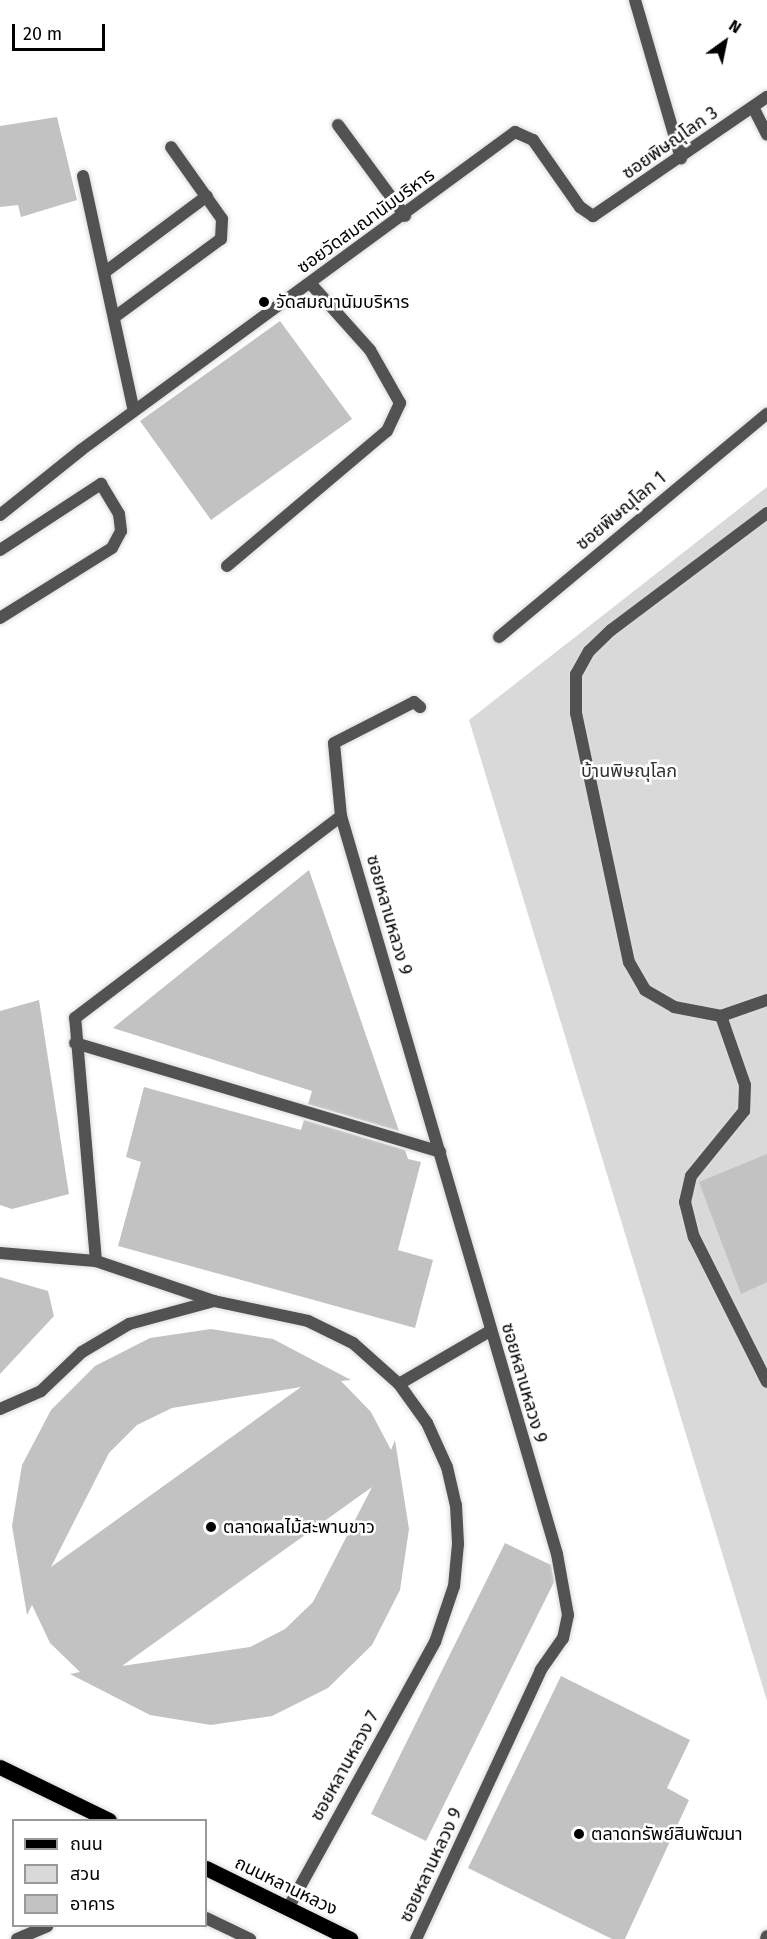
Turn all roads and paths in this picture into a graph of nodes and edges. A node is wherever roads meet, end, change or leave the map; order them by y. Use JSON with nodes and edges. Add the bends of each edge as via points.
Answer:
{"nodes":[{"id":1,"x":635,"y":0,"type":"edge"},
{"id":2,"x":767,"y":97,"type":"edge"},
{"id":3,"x":753,"y":107,"type":"junction"},
{"id":4,"x":338,"y":125,"type":"dead end"},
{"id":5,"x":767,"y":135,"type":"edge"},
{"id":6,"x":171,"y":147,"type":"dead end"},
{"id":7,"x":681,"y":158,"type":"junction"},
{"id":8,"x":83,"y":176,"type":"dead end"},
{"id":9,"x":207,"y":196,"type":"junction"},
{"id":10,"x":405,"y":216,"type":"junction"},
{"id":11,"x":593,"y":216,"type":"joint"},
{"id":12,"x":105,"y":272,"type":"junction"},
{"id":13,"x":311,"y":284,"type":"junction"},
{"id":14,"x":116,"y":315,"type":"junction"},
{"id":15,"x":134,"y":411,"type":"junction"},
{"id":16,"x":767,"y":414,"type":"edge"},
{"id":17,"x":767,"y":513,"type":"edge"},
{"id":18,"x":0,"y":515,"type":"edge"},
{"id":19,"x":0,"y":550,"type":"edge"},
{"id":20,"x":227,"y":566,"type":"dead end"},
{"id":21,"x":0,"y":618,"type":"edge"},
{"id":22,"x":498,"y":636,"type":"dead end"},
{"id":23,"x":420,"y":707,"type":"dead end"},
{"id":24,"x":341,"y":816,"type":"junction"},
{"id":25,"x":767,"y":1000,"type":"edge"},
{"id":26,"x":722,"y":1016,"type":"junction"},
{"id":27,"x":75,"y":1043,"type":"junction"},
{"id":28,"x":440,"y":1152,"type":"junction"},
{"id":29,"x":0,"y":1253,"type":"edge"},
{"id":30,"x":96,"y":1261,"type":"junction"},
{"id":31,"x":214,"y":1301,"type":"junction"},
{"id":32,"x":490,"y":1331,"type":"junction"},
{"id":33,"x":767,"y":1382,"type":"edge"},
{"id":34,"x":399,"y":1384,"type":"junction"},
{"id":35,"x":0,"y":1408,"type":"edge"},
{"id":36,"x":0,"y":1767,"type":"edge"},
{"id":37,"x":105,"y":1819,"type":"edge"},
{"id":38,"x":207,"y":1868,"type":"edge"},
{"id":39,"x":288,"y":1908,"type":"junction"},
{"id":40,"x":207,"y":1918,"type":"edge"},
{"id":41,"x":45,"y":1927,"type":"edge"},
{"id":42,"x":347,"y":1938,"type":"edge"},
{"id":43,"x":17,"y":1939,"type":"edge"},
{"id":44,"x":250,"y":1939,"type":"edge"},
{"id":45,"x":416,"y":1939,"type":"edge"}],
"edges":[{"from":1,"to":7,"type":"street"},
{"from":2,"to":3,"type":"street","name":"ซอยพิษณุโลก 3"},
{"from":3,"to":5,"type":"street"},
{"from":3,"to":7,"type":"street","name":"ซอยพิษณุโลก 3"},
{"from":4,"to":10,"type":"street"},
{"from":6,"to":9,"type":"street"},
{"from":7,"to":11,"type":"street","name":"ซอยพิษณุโลก 3"},
{"from":8,"to":12,"type":"street"},
{"from":9,"to":12,"type":"street"},
{"from":9,"to":14,"type":"street","via":[[222,219],[220,239]]},
{"from":10,"to":11,"type":"street","name":"ซอยวัดสมณานัมบริหาร","via":[[514,132],[533,140],[580,207]]},
{"from":10,"to":13,"type":"street","name":"ซอยวัดสมณานัมบริหาร"},
{"from":12,"to":14,"type":"street"},
{"from":13,"to":15,"type":"street","name":"ซอยวัดสมณานัมบริหาร"},
{"from":13,"to":20,"type":"street","via":[[370,350],[400,403],[387,431]]},
{"from":14,"to":15,"type":"street"},
{"from":15,"to":18,"type":"street","name":"ซอยวัดสมณานัมบริหาร"},
{"from":16,"to":22,"type":"street","name":"ซอยพิษณุโลก 1"},
{"from":17,"to":26,"type":"street","via":[[611,630],[589,651],[576,674],[576,713],[629,962],[645,990],[674,1007]]},
{"from":19,"to":21,"type":"street","via":[[101,484],[119,514],[121,531],[112,548]]},
{"from":23,"to":24,"type":"street","name":"ซอยหลานหลวง 9","via":[[414,702],[334,742],[332,757]]},
{"from":24,"to":27,"type":"street","via":[[75,1018]]},
{"from":24,"to":28,"type":"street","name":"ซอยหลานหลวง 9"},
{"from":25,"to":26,"type":"street"},
{"from":26,"to":33,"type":"street","via":[[745,1085],[744,1111],[691,1176],[685,1202],[694,1237]]},
{"from":27,"to":28,"type":"street"},
{"from":27,"to":30,"type":"street"},
{"from":28,"to":32,"type":"street","name":"ซอยหลานหลวง 9"},
{"from":29,"to":30,"type":"street","name":"ซอยหลานหลวง 7"},
{"from":30,"to":31,"type":"street","name":"ซอยหลานหลวง 7"},
{"from":31,"to":34,"type":"street","name":"ซอยหลานหลวง 7","via":[[308,1321],[352,1343]]},
{"from":31,"to":35,"type":"street","via":[[129,1324],[82,1352],[41,1391]]},
{"from":32,"to":34,"type":"street"},
{"from":32,"to":45,"type":"street","name":"ซอยหลานหลวง 9","via":[[557,1554],[568,1615],[563,1638],[541,1670]]},
{"from":34,"to":39,"type":"street","name":"ซอยหลานหลวง 7","via":[[427,1423],[447,1467],[456,1505],[454,1586],[435,1642]]},
{"from":36,"to":37,"type":"main road"},
{"from":38,"to":39,"type":"main road","name":"ถนนหลานหลวง"},
{"from":39,"to":42,"type":"main road","name":"ถนนหลานหลวง"},
{"from":40,"to":44,"type":"street"},
{"from":41,"to":43,"type":"street"}]}
